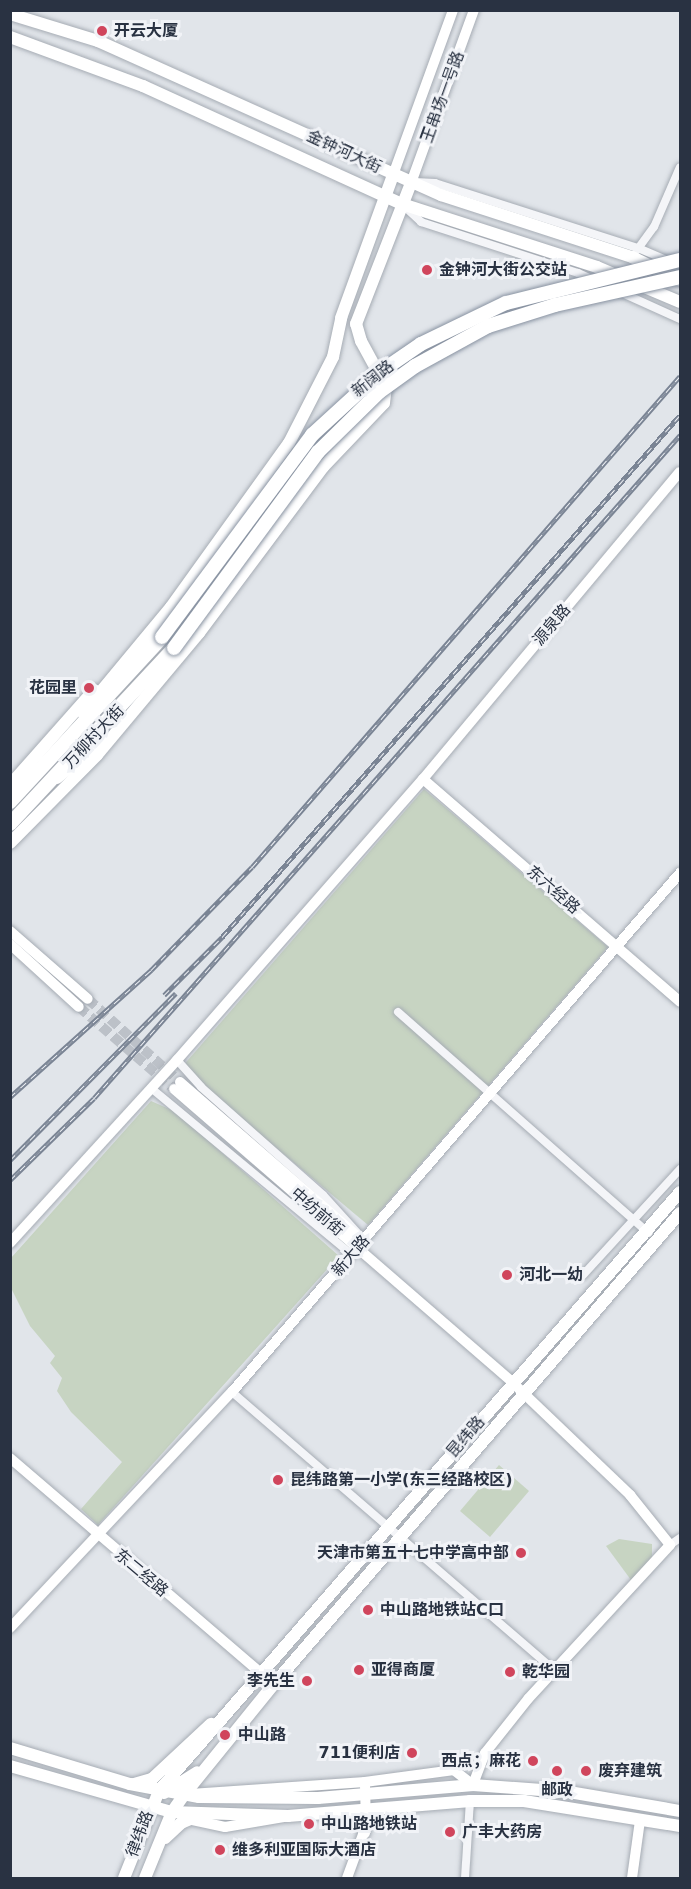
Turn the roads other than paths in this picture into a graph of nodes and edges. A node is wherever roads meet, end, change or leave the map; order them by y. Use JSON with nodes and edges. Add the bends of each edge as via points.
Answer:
{"nodes":[{"id":1,"x":453,"y":10,"type":"edge"},
{"id":2,"x":474,"y":10,"type":"edge"},
{"id":3,"x":10,"y":14,"type":"edge"},
{"id":4,"x":10,"y":37,"type":"edge"},
{"id":5,"x":681,"y":167,"type":"edge"},
{"id":6,"x":393,"y":175,"type":"junction"},
{"id":7,"x":411,"y":183,"type":"junction"},
{"id":8,"x":441,"y":195,"type":"junction"},
{"id":9,"x":385,"y":197,"type":"junction"},
{"id":10,"x":402,"y":204,"type":"junction"},
{"id":11,"x":433,"y":215,"type":"junction"},
{"id":12,"x":635,"y":253,"type":"junction"},
{"id":13,"x":681,"y":260,"type":"edge"},
{"id":14,"x":681,"y":267,"type":"edge"},
{"id":15,"x":681,"y":279,"type":"edge"},
{"id":16,"x":681,"y":302,"type":"edge"},
{"id":17,"x":681,"y":320,"type":"edge"},
{"id":18,"x":681,"y":472,"type":"edge"},
{"id":19,"x":162,"y":636,"type":"joint"},
{"id":20,"x":174,"y":648,"type":"joint"},
{"id":21,"x":133,"y":711,"type":"junction"},
{"id":22,"x":423,"y":779,"type":"junction"},
{"id":23,"x":52,"y":781,"type":"junction"},
{"id":24,"x":13,"y":794,"type":"edge"},
{"id":25,"x":10,"y":824,"type":"edge"},
{"id":26,"x":10,"y":843,"type":"edge"},
{"id":27,"x":681,"y":873,"type":"edge"},
{"id":28,"x":10,"y":931,"type":"edge"},
{"id":29,"x":10,"y":944,"type":"edge"},
{"id":30,"x":618,"y":947,"type":"junction"},
{"id":31,"x":681,"y":1002,"type":"edge"},
{"id":32,"x":398,"y":1011,"type":"dead end"},
{"id":33,"x":177,"y":1060,"type":"junction"},
{"id":34,"x":177,"y":1086,"type":"tunnel mouth"},
{"id":35,"x":151,"y":1088,"type":"junction"},
{"id":36,"x":491,"y":1094,"type":"junction"},
{"id":37,"x":681,"y":1169,"type":"edge"},
{"id":38,"x":681,"y":1192,"type":"edge"},
{"id":39,"x":681,"y":1213,"type":"edge"},
{"id":40,"x":636,"y":1221,"type":"junction"},
{"id":41,"x":646,"y":1231,"type":"junction"},
{"id":42,"x":656,"y":1240,"type":"junction"},
{"id":43,"x":10,"y":1243,"type":"edge"},
{"id":44,"x":358,"y":1248,"type":"junction"},
{"id":45,"x":582,"y":1275,"type":"dead end"},
{"id":46,"x":513,"y":1383,"type":"junction"},
{"id":47,"x":232,"y":1392,"type":"junction"},
{"id":48,"x":525,"y":1395,"type":"junction"},
{"id":49,"x":10,"y":1458,"type":"edge"},
{"id":50,"x":389,"y":1527,"type":"junction"},
{"id":51,"x":96,"y":1535,"type":"junction"},
{"id":52,"x":401,"y":1538,"type":"junction"},
{"id":53,"x":681,"y":1538,"type":"edge"},
{"id":54,"x":670,"y":1545,"type":"junction"},
{"id":55,"x":10,"y":1628,"type":"edge"},
{"id":56,"x":554,"y":1670,"type":"junction"},
{"id":57,"x":261,"y":1673,"type":"junction"},
{"id":58,"x":274,"y":1684,"type":"junction"},
{"id":59,"x":225,"y":1715,"type":"junction"},
{"id":60,"x":10,"y":1748,"type":"edge"},
{"id":61,"x":214,"y":1758,"type":"junction"},
{"id":62,"x":10,"y":1766,"type":"edge"},
{"id":63,"x":130,"y":1784,"type":"junction"},
{"id":64,"x":473,"y":1785,"type":"junction"},
{"id":65,"x":365,"y":1788,"type":"junction"},
{"id":66,"x":208,"y":1791,"type":"junction"},
{"id":67,"x":184,"y":1795,"type":"junction"},
{"id":68,"x":157,"y":1797,"type":"junction"},
{"id":69,"x":232,"y":1799,"type":"junction"},
{"id":70,"x":470,"y":1801,"type":"junction"},
{"id":71,"x":366,"y":1810,"type":"junction"},
{"id":72,"x":171,"y":1811,"type":"junction"},
{"id":73,"x":681,"y":1811,"type":"edge"},
{"id":74,"x":349,"y":1812,"type":"junction"},
{"id":75,"x":204,"y":1814,"type":"junction"},
{"id":76,"x":288,"y":1816,"type":"junction"},
{"id":77,"x":188,"y":1820,"type":"junction"},
{"id":78,"x":640,"y":1820,"type":"junction"},
{"id":79,"x":681,"y":1826,"type":"edge"},
{"id":80,"x":364,"y":1833,"type":"junction"},
{"id":81,"x":138,"y":1842,"type":"junction"},
{"id":82,"x":158,"y":1846,"type":"junction"},
{"id":83,"x":124,"y":1878,"type":"edge"},
{"id":84,"x":145,"y":1878,"type":"edge"},
{"id":85,"x":347,"y":1878,"type":"edge"},
{"id":86,"x":465,"y":1878,"type":"edge"},
{"id":87,"x":632,"y":1878,"type":"edge"}],
"edges":[{"from":1,"to":6,"type":"street","name":"王串场一号路"},
{"from":2,"to":7,"type":"street","name":"王串场一号路"},
{"from":3,"to":6,"type":"main road","name":"金钟河大街","via":[[117,49]]},
{"from":4,"to":9,"type":"main road","name":"金钟河大街","via":[[133,81]]},
{"from":5,"to":12,"type":"street","via":[[654,227]]},
{"from":6,"to":7,"type":"main road","name":"金钟河大街"},
{"from":6,"to":9,"type":"main road"},
{"from":7,"to":8,"type":"main road","name":"金钟河大街"},
{"from":7,"to":10,"type":"main road"},
{"from":7,"to":12,"type":"street","via":[[435,183]]},
{"from":8,"to":11,"type":"main road","via":[[427,202]]},
{"from":8,"to":12,"type":"main road","name":"金钟河大街"},
{"from":9,"to":10,"type":"main road","name":"金钟河大街"},
{"from":9,"to":24,"type":"main road","via":[[341,318],[333,357],[290,443],[171,607]]},
{"from":10,"to":11,"type":"main road","name":"金钟河大街"},
{"from":10,"to":17,"type":"street","via":[[421,222],[578,273]]},
{"from":10,"to":21,"type":"main road","via":[[356,324],[386,387],[384,403],[323,467],[199,633]]},
{"from":11,"to":16,"type":"main road","name":"金钟河大街","via":[[597,267]]},
{"from":12,"to":14,"type":"street"},
{"from":12,"to":15,"type":"main road","name":"金钟河大街"},
{"from":13,"to":19,"type":"highway","name":"新阔路","bridge":true,"via":[[506,303],[421,344],[383,370],[312,435]]},
{"from":15,"to":20,"type":"highway","name":"新阔路","bridge":true,"via":[[555,305],[488,326],[388,385],[318,452]]},
{"from":18,"to":22,"type":"street","name":"源泉路"},
{"from":19,"to":24,"type":"highway","name":"万柳村大街"},
{"from":20,"to":23,"type":"highway","name":"万柳村大街"},
{"from":21,"to":23,"type":"main road","via":[[70,770]]},
{"from":21,"to":26,"type":"main road","via":[[97,755]]},
{"from":22,"to":30,"type":"street","name":"东六经路"},
{"from":22,"to":33,"type":"street","name":"源泉路"},
{"from":23,"to":25,"type":"highway","name":"万柳村大街"},
{"from":27,"to":30,"type":"street","name":"新大路"},
{"from":28,"to":29,"type":"street","via":[[84,1003]]},
{"from":30,"to":31,"type":"street","name":"东六经路"},
{"from":30,"to":36,"type":"street","name":"新大路"},
{"from":32,"to":36,"type":"street"},
{"from":33,"to":35,"type":"street","name":"源泉路"},
{"from":33,"to":44,"type":"street","via":[[201,1087],[357,1229]]},
{"from":34,"to":44,"type":"street","name":"中纺前街"},
{"from":35,"to":43,"type":"street","name":"源泉路"},
{"from":35,"to":44,"type":"street"},
{"from":36,"to":40,"type":"street"},
{"from":36,"to":44,"type":"street","name":"新大路"},
{"from":37,"to":40,"type":"street"},
{"from":38,"to":41,"type":"main road","name":"昆纬路"},
{"from":39,"to":42,"type":"main road","name":"昆纬路"},
{"from":40,"to":41,"type":"street"},
{"from":40,"to":45,"type":"street"},
{"from":41,"to":42,"type":"street"},
{"from":41,"to":46,"type":"main road","name":"昆纬路"},
{"from":42,"to":48,"type":"main road","name":"昆纬路"},
{"from":44,"to":46,"type":"street","name":"中纺前街"},
{"from":44,"to":47,"type":"street","name":"新大路"},
{"from":46,"to":48,"type":"street","name":"中纺前街"},
{"from":46,"to":50,"type":"main road","name":"昆纬路"},
{"from":47,"to":50,"type":"street"},
{"from":47,"to":51,"type":"street","name":"新大路"},
{"from":48,"to":52,"type":"main road","name":"昆纬路"},
{"from":48,"to":54,"type":"street","name":"中纺前街","via":[[630,1495]]},
{"from":49,"to":51,"type":"street","name":"东二经路"},
{"from":50,"to":52,"type":"street"},
{"from":50,"to":57,"type":"main road","name":"昆纬路"},
{"from":51,"to":55,"type":"street","name":"新大路"},
{"from":51,"to":57,"type":"street","name":"东二经路"},
{"from":52,"to":56,"type":"street"},
{"from":52,"to":58,"type":"main road","name":"昆纬路"},
{"from":53,"to":54,"type":"street"},
{"from":54,"to":56,"type":"street"},
{"from":56,"to":64,"type":"street","via":[[485,1753]]},
{"from":57,"to":58,"type":"street","name":"东二经路"},
{"from":57,"to":59,"type":"main road","name":"昆纬路"},
{"from":58,"to":61,"type":"main road","name":"昆纬路"},
{"from":59,"to":63,"type":"main road","via":[[195,1735],[152,1779]]},
{"from":59,"to":68,"type":"main road","name":"昆纬路"},
{"from":60,"to":63,"type":"main road"},
{"from":61,"to":66,"type":"main road","via":[[205,1777]]},
{"from":61,"to":67,"type":"main road","name":"昆纬路"},
{"from":61,"to":68,"type":"main road"},
{"from":62,"to":68,"type":"main road","via":[[110,1796]]},
{"from":63,"to":68,"type":"main road"},
{"from":64,"to":65,"type":"main road"},
{"from":64,"to":73,"type":"main road","via":[[551,1790]]},
{"from":65,"to":66,"type":"street"},
{"from":65,"to":69,"type":"main road"},
{"from":65,"to":71,"type":"street"},
{"from":66,"to":67,"type":"street"},
{"from":66,"to":69,"type":"main road"},
{"from":67,"to":68,"type":"main road"},
{"from":67,"to":69,"type":"main road"},
{"from":67,"to":72,"type":"main road","name":"昆纬路"},
{"from":68,"to":72,"type":"main road"},
{"from":68,"to":81,"type":"main road","name":"律纬路"},
{"from":69,"to":72,"type":"main road"},
{"from":70,"to":71,"type":"main road"},
{"from":70,"to":78,"type":"main road","via":[[524,1801]]},
{"from":70,"to":86,"type":"street"},
{"from":71,"to":74,"type":"main road"},
{"from":71,"to":80,"type":"street"},
{"from":72,"to":75,"type":"main road"},
{"from":72,"to":77,"type":"street"},
{"from":72,"to":81,"type":"main road","via":[[151,1823]]},
{"from":72,"to":82,"type":"main road","name":"律纬路"},
{"from":74,"to":76,"type":"main road"},
{"from":74,"to":80,"type":"main road","via":[[361,1817]]},
{"from":75,"to":76,"type":"main road"},
{"from":75,"to":77,"type":"main road"},
{"from":76,"to":77,"type":"street","via":[[237,1827]]},
{"from":77,"to":82,"type":"main road"},
{"from":78,"to":79,"type":"main road"},
{"from":78,"to":87,"type":"street"},
{"from":80,"to":85,"type":"street"},
{"from":81,"to":83,"type":"main road","name":"律纬路"},
{"from":82,"to":84,"type":"main road","name":"律纬路"}]}
